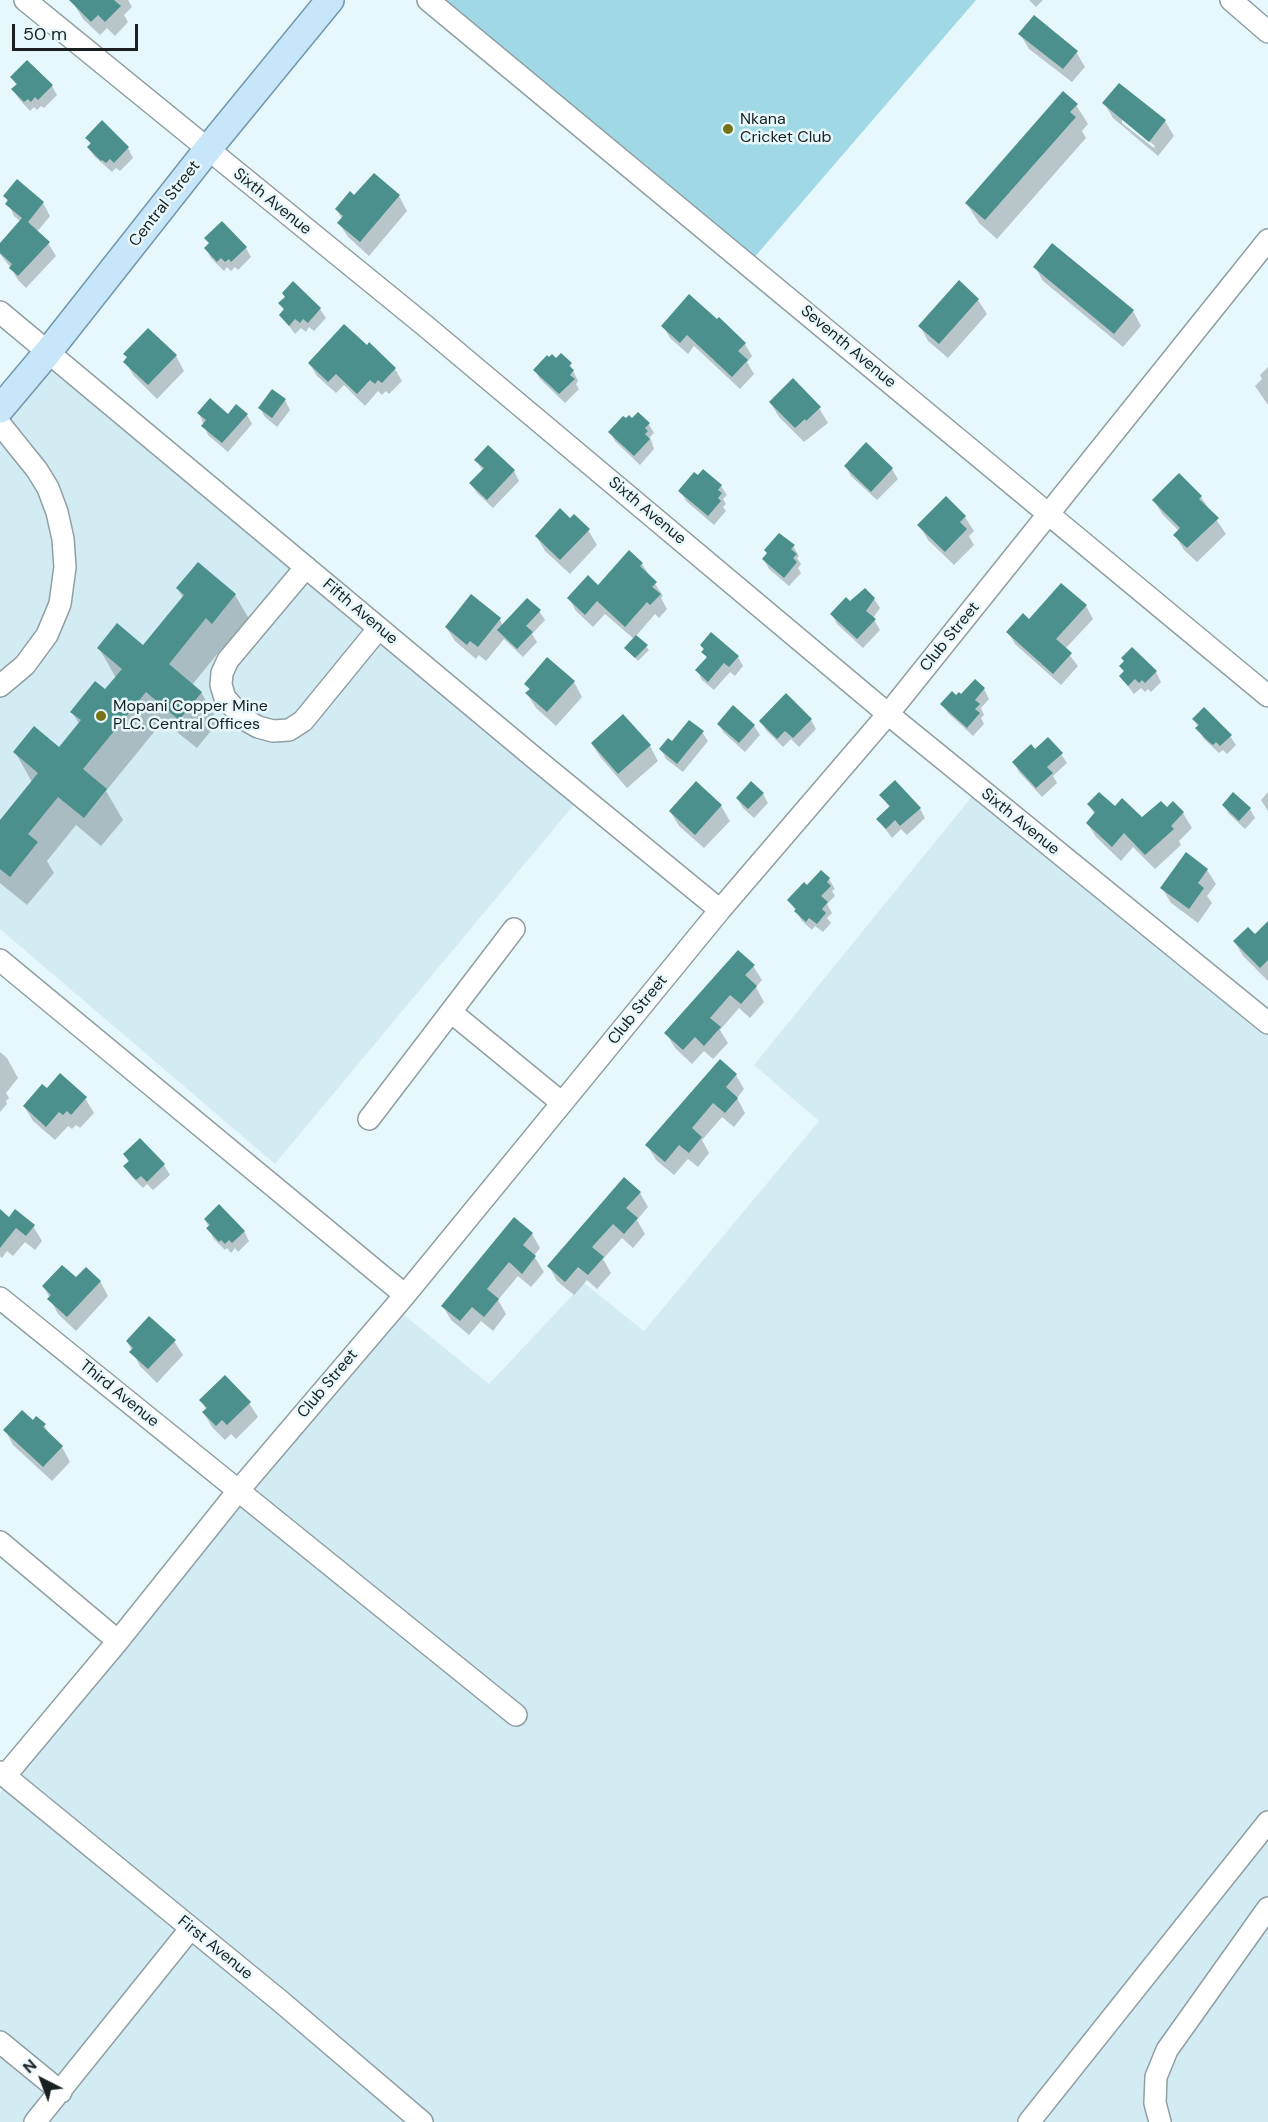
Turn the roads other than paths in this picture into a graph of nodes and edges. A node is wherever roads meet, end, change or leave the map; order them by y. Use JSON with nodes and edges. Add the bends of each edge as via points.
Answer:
{"nodes":[{"id":1,"x":25,"y":0,"type":"edge"},
{"id":2,"x":330,"y":0,"type":"edge"},
{"id":3,"x":428,"y":0,"type":"edge"},
{"id":4,"x":1231,"y":0,"type":"edge"},
{"id":5,"x":1268,"y":32,"type":"edge"},
{"id":6,"x":208,"y":149,"type":"junction"},
{"id":7,"x":1268,"y":240,"type":"edge"},
{"id":8,"x":0,"y":312,"type":"edge"},
{"id":9,"x":48,"y":352,"type":"junction"},
{"id":10,"x":0,"y":409,"type":"edge"},
{"id":11,"x":0,"y":424,"type":"edge"},
{"id":12,"x":1048,"y":514,"type":"junction"},
{"id":13,"x":306,"y":567,"type":"junction"},
{"id":14,"x":379,"y":628,"type":"junction"},
{"id":15,"x":0,"y":687,"type":"edge"},
{"id":16,"x":1268,"y":696,"type":"edge"},
{"id":17,"x":888,"y":714,"type":"junction"},
{"id":18,"x":720,"y":910,"type":"junction"},
{"id":19,"x":513,"y":929,"type":"dead end"},
{"id":20,"x":0,"y":960,"type":"edge"},
{"id":21,"x":451,"y":1012,"type":"junction"},
{"id":22,"x":1268,"y":1023,"type":"edge"},
{"id":23,"x":562,"y":1103,"type":"junction"},
{"id":24,"x":369,"y":1119,"type":"dead end"},
{"id":25,"x":405,"y":1295,"type":"junction"},
{"id":26,"x":0,"y":1298,"type":"edge"},
{"id":27,"x":238,"y":1491,"type":"junction"},
{"id":28,"x":0,"y":1542,"type":"edge"},
{"id":29,"x":118,"y":1641,"type":"junction"},
{"id":30,"x":516,"y":1715,"type":"dead end"},
{"id":31,"x":2,"y":1774,"type":"edge"},
{"id":32,"x":1268,"y":1822,"type":"edge"},
{"id":33,"x":1268,"y":1908,"type":"edge"},
{"id":34,"x":191,"y":1928,"type":"junction"},
{"id":35,"x":0,"y":2042,"type":"edge"},
{"id":36,"x":61,"y":2092,"type":"junction"},
{"id":37,"x":35,"y":2122,"type":"edge"},
{"id":38,"x":422,"y":2122,"type":"edge"},
{"id":39,"x":1029,"y":2122,"type":"edge"},
{"id":40,"x":1160,"y":2122,"type":"edge"}],
"edges":[{"from":1,"to":6,"type":"street","name":"Sixth Avenue"},
{"from":2,"to":6,"type":"main road","name":"Central Street"},
{"from":3,"to":12,"type":"street","name":"Seventh Avenue"},
{"from":4,"to":5,"type":"street"},
{"from":6,"to":9,"type":"main road","name":"Central Street"},
{"from":6,"to":17,"type":"street","name":"Sixth Avenue"},
{"from":7,"to":12,"type":"street","name":"Club Street"},
{"from":8,"to":9,"type":"street","name":"Fifth Avenue"},
{"from":9,"to":10,"type":"main road","name":"Central Street"},
{"from":9,"to":13,"type":"street","name":"Fifth Avenue"},
{"from":11,"to":15,"type":"street","via":[[48,488],[63,539],[65,567],[60,604],[47,634],[26,665]]},
{"from":12,"to":16,"type":"street","name":"Seventh Avenue"},
{"from":12,"to":17,"type":"street","name":"Club Street"},
{"from":13,"to":14,"type":"street","name":"Fifth Avenue"},
{"from":13,"to":14,"type":"street","via":[[228,660],[222,673],[225,698],[244,719],[273,731],[289,730],[303,721]]},
{"from":14,"to":18,"type":"street","name":"Fifth Avenue"},
{"from":17,"to":18,"type":"street","name":"Club Street"},
{"from":17,"to":22,"type":"street","name":"Sixth Avenue"},
{"from":18,"to":23,"type":"street","name":"Club Street"},
{"from":19,"to":21,"type":"street"},
{"from":20,"to":25,"type":"street"},
{"from":21,"to":23,"type":"street"},
{"from":21,"to":24,"type":"street"},
{"from":23,"to":25,"type":"street","name":"Club Street"},
{"from":25,"to":27,"type":"street","name":"Club Street"},
{"from":26,"to":27,"type":"street","name":"Third Avenue"},
{"from":27,"to":29,"type":"street","name":"Club Street"},
{"from":27,"to":30,"type":"street","name":"Third Avenue"},
{"from":28,"to":29,"type":"street"},
{"from":29,"to":31,"type":"street","name":"Club Street"},
{"from":31,"to":34,"type":"street","name":"First Avenue"},
{"from":32,"to":39,"type":"street"},
{"from":33,"to":40,"type":"street","via":[[1167,2050],[1156,2077],[1155,2103]]},
{"from":34,"to":36,"type":"street"},
{"from":34,"to":38,"type":"street","name":"First Avenue"},
{"from":35,"to":36,"type":"street"},
{"from":36,"to":37,"type":"street"}]}
